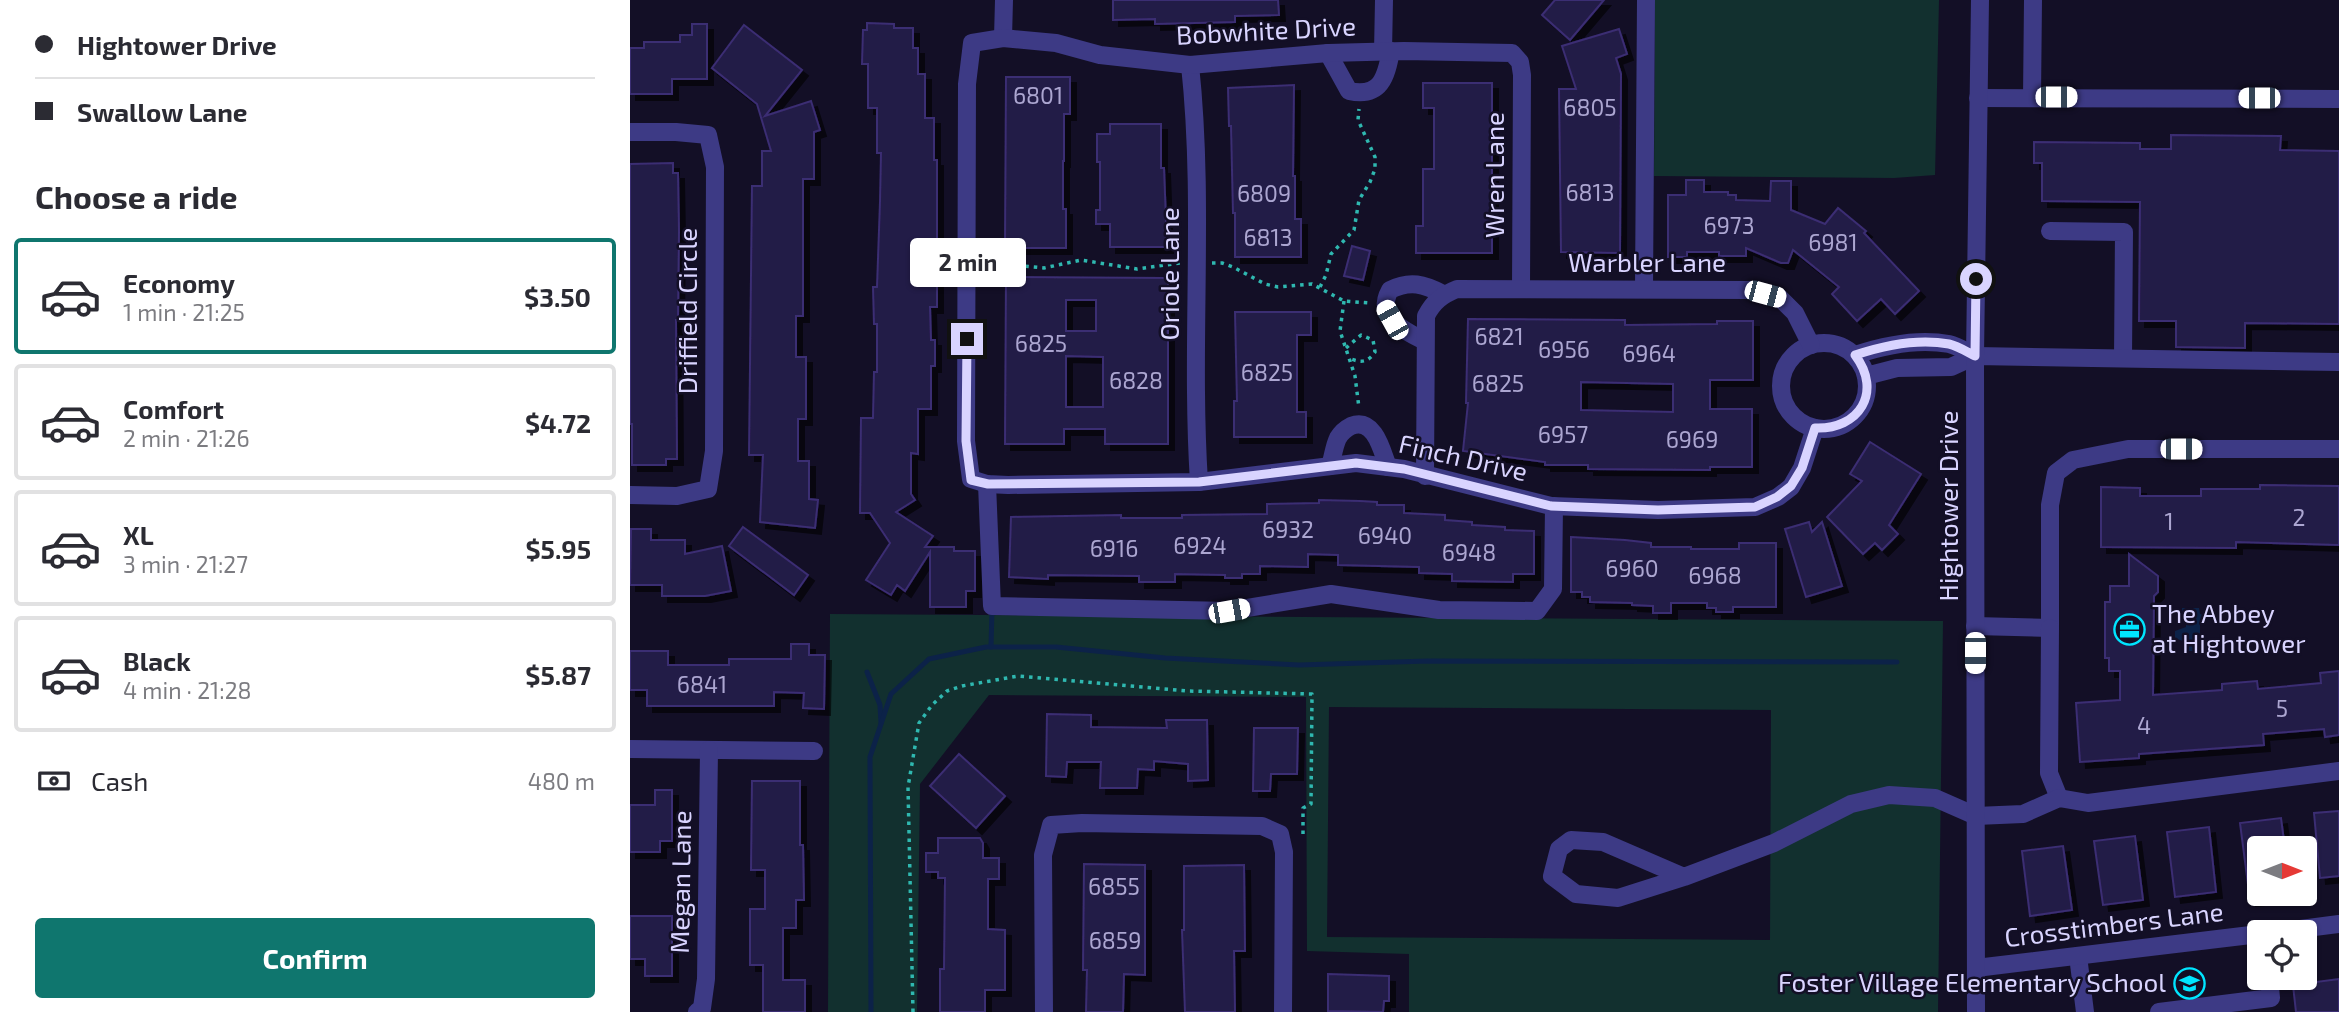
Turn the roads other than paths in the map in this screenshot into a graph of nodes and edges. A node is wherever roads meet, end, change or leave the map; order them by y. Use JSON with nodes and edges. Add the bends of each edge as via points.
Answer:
{"nodes":[{"id":1,"x":1004,"y":0,"type":"edge"},
{"id":2,"x":1384,"y":0,"type":"edge"},
{"id":3,"x":1646,"y":0,"type":"edge"},
{"id":4,"x":1980,"y":0,"type":"edge"},
{"id":5,"x":2033,"y":0,"type":"edge"},
{"id":6,"x":1003,"y":38,"type":"junction"},
{"id":7,"x":1387,"y":51,"type":"junction"},
{"id":8,"x":1328,"y":53,"type":"junction"},
{"id":9,"x":1520,"y":62,"type":"joint"},
{"id":10,"x":1190,"y":65,"type":"junction"},
{"id":11,"x":2032,"y":97,"type":"junction"},
{"id":12,"x":1978,"y":98,"type":"junction"},
{"id":13,"x":2339,"y":99,"type":"edge"},
{"id":14,"x":630,"y":132,"type":"edge"},
{"id":15,"x":2050,"y":231,"type":"dead end"},
{"id":16,"x":1521,"y":289,"type":"junction"},
{"id":17,"x":1644,"y":289,"type":"junction"},
{"id":18,"x":1450,"y":292,"type":"junction"},
{"id":19,"x":1425,"y":341,"type":"junction"},
{"id":20,"x":1811,"y":345,"type":"junction"},
{"id":21,"x":1855,"y":355,"type":"junction"},
{"id":22,"x":1975,"y":356,"type":"junction"},
{"id":23,"x":2123,"y":358,"type":"junction"},
{"id":24,"x":2339,"y":362,"type":"edge"},
{"id":25,"x":1866,"y":376,"type":"junction"},
{"id":26,"x":1815,"y":428,"type":"junction"},
{"id":27,"x":2339,"y":449,"type":"edge"},
{"id":28,"x":1330,"y":466,"type":"junction"},
{"id":29,"x":1388,"y":467,"type":"junction"},
{"id":30,"x":1425,"y":475,"type":"junction"},
{"id":31,"x":979,"y":482,"type":"junction"},
{"id":32,"x":1199,"y":482,"type":"junction"},
{"id":33,"x":630,"y":495,"type":"edge"},
{"id":34,"x":1554,"y":506,"type":"junction"},
{"id":35,"x":1975,"y":626,"type":"junction"},
{"id":36,"x":2050,"y":628,"type":"junction"},
{"id":37,"x":630,"y":749,"type":"edge"},
{"id":38,"x":709,"y":750,"type":"junction"},
{"id":39,"x":814,"y":751,"type":"dead end"},
{"id":40,"x":2339,"y":771,"type":"edge"},
{"id":41,"x":2059,"y":798,"type":"junction"},
{"id":42,"x":1976,"y":816,"type":"junction"},
{"id":43,"x":1684,"y":877,"type":"junction"},
{"id":44,"x":2339,"y":924,"type":"edge"},
{"id":45,"x":2317,"y":927,"type":"edge"},
{"id":46,"x":2247,"y":935,"type":"edge"},
{"id":47,"x":2078,"y":956,"type":"junction"},
{"id":48,"x":1976,"y":968,"type":"junction"},
{"id":49,"x":2270,"y":990,"type":"edge"},
{"id":50,"x":697,"y":1012,"type":"edge"},
{"id":51,"x":1044,"y":1012,"type":"edge"},
{"id":52,"x":1283,"y":1012,"type":"edge"},
{"id":53,"x":1976,"y":1012,"type":"edge"},
{"id":54,"x":2085,"y":1012,"type":"edge"},
{"id":55,"x":2158,"y":1012,"type":"edge"}],
"edges":[{"from":1,"to":6,"type":"street"},
{"from":2,"to":7,"type":"street"},
{"from":3,"to":17,"type":"street"},
{"from":4,"to":12,"type":"street","name":"Hightower Drive"},
{"from":5,"to":11,"type":"street"},
{"from":6,"to":10,"type":"street","name":"Bobwhite Drive"},
{"from":6,"to":31,"type":"street","name":"Bobwhite Drive","via":[[972,43],[967,84],[966,441]]},
{"from":7,"to":8,"type":"street","name":"Bobwhite Drive"},
{"from":7,"to":8,"type":"street","via":[[1384,79],[1375,89],[1359,93],[1349,91]]},
{"from":7,"to":9,"type":"street","name":"Bobwhite Drive","via":[[1512,53]]},
{"from":8,"to":10,"type":"street","name":"Bobwhite Drive"},
{"from":9,"to":16,"type":"street","name":"Wren Lane"},
{"from":10,"to":32,"type":"street","name":"Oriole Lane","via":[[1197,210]]},
{"from":11,"to":12,"type":"street"},
{"from":11,"to":13,"type":"street"},
{"from":12,"to":22,"type":"street","name":"Hightower Drive"},
{"from":14,"to":33,"type":"street","name":"Driffield Circle","via":[[708,135],[715,167],[714,451],[708,489],[677,496]]},
{"from":15,"to":23,"type":"street","via":[[2124,232]]},
{"from":16,"to":17,"type":"street","name":"Warbler Lane"},
{"from":16,"to":18,"type":"street","name":"Warbler Lane"},
{"from":17,"to":20,"type":"street","name":"Warbler Lane","via":[[1751,290],[1780,298],[1795,313]]},
{"from":18,"to":19,"type":"street","via":[[1431,306]]},
{"from":18,"to":19,"type":"street","name":"Warbler Lane","via":[[1412,283],[1390,290],[1385,307],[1392,320]]},
{"from":19,"to":30,"type":"street"},
{"from":20,"to":21,"type":"street","via":[[1826,342]]},
{"from":20,"to":26,"type":"street","via":[[1797,352],[1781,380],[1789,411]]},
{"from":21,"to":22,"type":"street","via":[[1890,344],[1951,344]]},
{"from":21,"to":25,"type":"street"},
{"from":22,"to":23,"type":"street"},
{"from":22,"to":25,"type":"street","via":[[1951,367],[1897,368]]},
{"from":22,"to":35,"type":"street","name":"Hightower Drive"},
{"from":23,"to":24,"type":"street"},
{"from":25,"to":26,"type":"street","via":[[1864,402],[1856,415],[1837,427]]},
{"from":26,"to":34,"type":"street","name":"Finch Drive","via":[[1791,486],[1755,507]]},
{"from":27,"to":36,"type":"street","via":[[2129,449],[2073,460],[2056,473],[2050,505]]},
{"from":28,"to":29,"type":"street","name":"Finch Drive"},
{"from":28,"to":29,"type":"street","via":[[1343,431],[1360,424],[1371,430]]},
{"from":28,"to":32,"type":"street","name":"Finch Drive"},
{"from":29,"to":30,"type":"street","name":"Finch Drive"},
{"from":30,"to":34,"type":"street","name":"Finch Drive"},
{"from":31,"to":32,"type":"street","name":"Finch Drive"},
{"from":31,"to":34,"type":"street","via":[[992,606],[1229,611],[1331,594],[1439,610],[1537,611],[1553,589]]},
{"from":35,"to":36,"type":"street"},
{"from":35,"to":42,"type":"street","name":"Hightower Drive"},
{"from":36,"to":41,"type":"street","via":[[2049,773]]},
{"from":37,"to":38,"type":"street"},
{"from":38,"to":39,"type":"street"},
{"from":38,"to":50,"type":"street","name":"Megan Lane","via":[[706,979],[702,1008]]},
{"from":40,"to":41,"type":"street","via":[[2088,803]]},
{"from":41,"to":42,"type":"street","via":[[2023,814]]},
{"from":42,"to":43,"type":"street","via":[[1935,798],[1889,795],[1851,804],[1774,843]]},
{"from":42,"to":48,"type":"street","name":"Hightower Drive"},
{"from":43,"to":43,"type":"street","via":[[1618,898],[1576,894],[1552,876],[1559,849],[1571,840],[1603,842]]},
{"from":44,"to":45,"type":"street"},
{"from":46,"to":47,"type":"street","name":"Crosstimbers Lane"},
{"from":47,"to":48,"type":"street","name":"Crosstimbers Lane"},
{"from":47,"to":54,"type":"street"},
{"from":48,"to":53,"type":"street","name":"Hightower Drive"},
{"from":49,"to":55,"type":"street","via":[[2271,998]]},
{"from":51,"to":52,"type":"street","via":[[1043,855],[1051,825],[1082,823],[1262,826],[1280,834],[1284,852]]}]}
